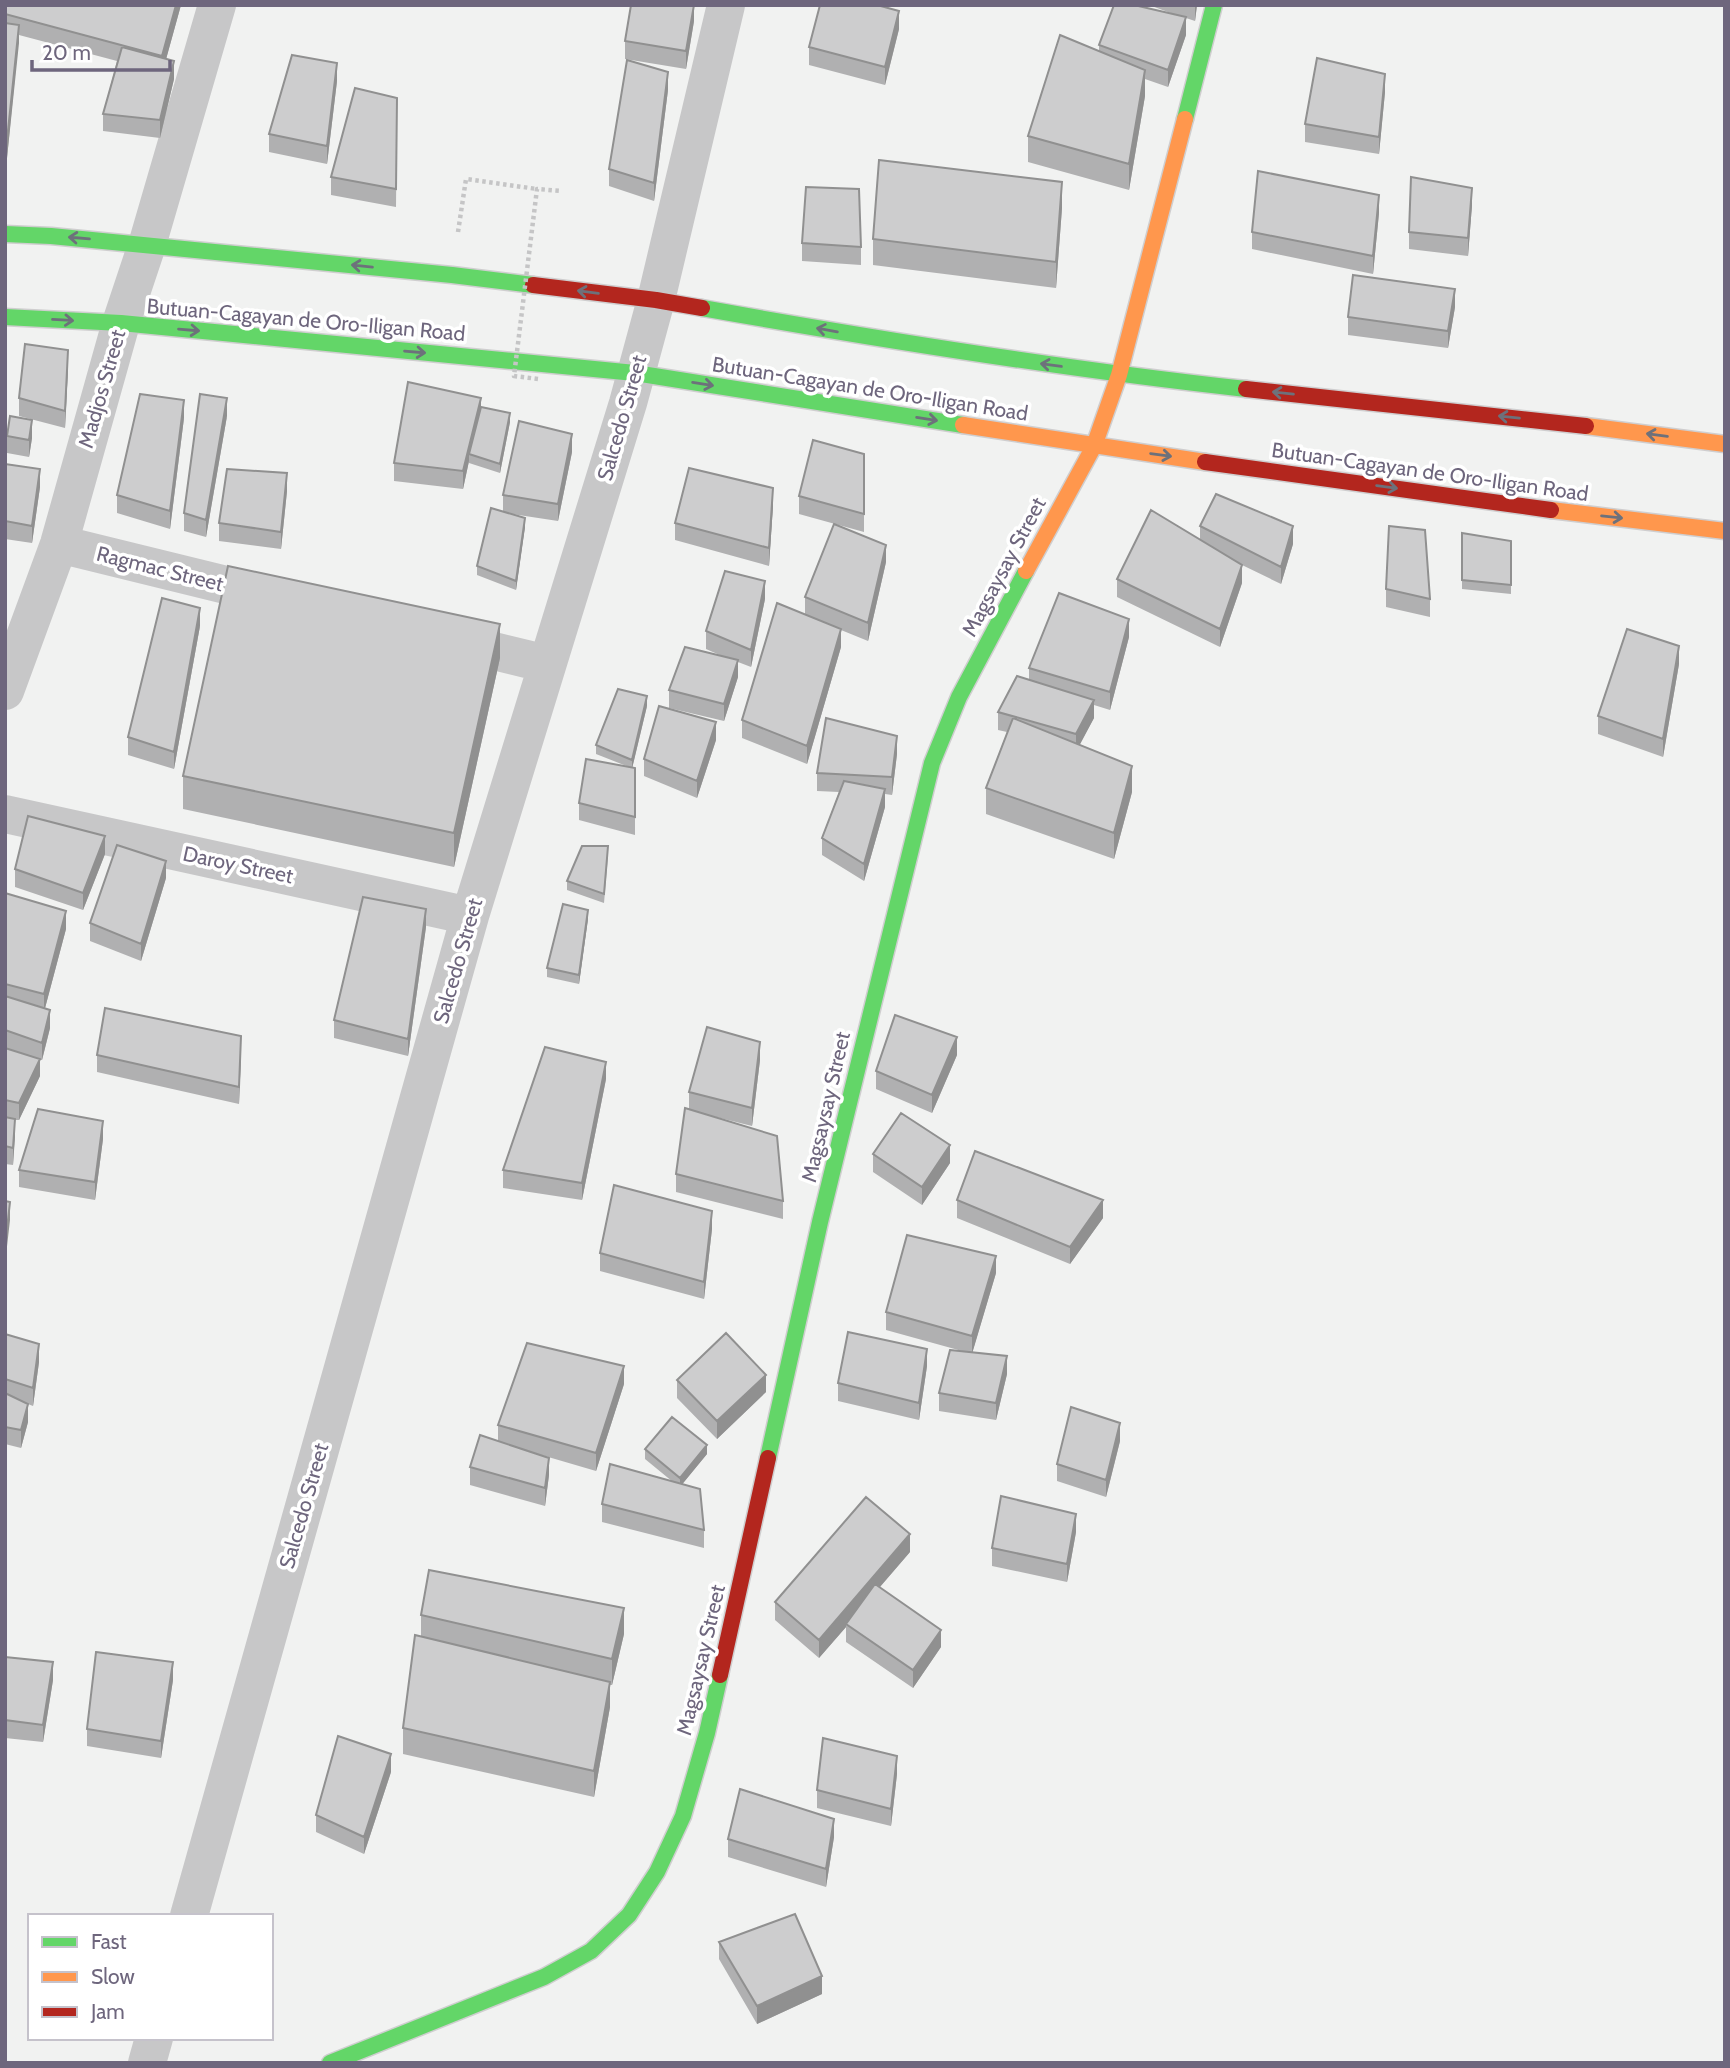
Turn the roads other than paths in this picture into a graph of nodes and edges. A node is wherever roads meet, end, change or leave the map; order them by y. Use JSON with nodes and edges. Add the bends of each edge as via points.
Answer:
{"nodes":[{"id":1,"x":218,"y":5,"type":"edge"},
{"id":2,"x":726,"y":5,"type":"edge"},
{"id":3,"x":1214,"y":5,"type":"edge"},
{"id":4,"x":5,"y":234,"type":"edge"},
{"id":5,"x":147,"y":245,"type":"junction"},
{"id":6,"x":656,"y":300,"type":"junction"},
{"id":7,"x":5,"y":317,"type":"edge"},
{"id":8,"x":121,"y":323,"type":"junction"},
{"id":9,"x":635,"y":373,"type":"junction"},
{"id":10,"x":1119,"y":375,"type":"junction"},
{"id":11,"x":1725,"y":444,"type":"edge"},
{"id":12,"x":1094,"y":446,"type":"junction"},
{"id":13,"x":1725,"y":531,"type":"edge"},
{"id":14,"x":59,"y":544,"type":"junction"},
{"id":15,"x":303,"y":604,"type":"edge"},
{"id":16,"x":411,"y":630,"type":"edge"},
{"id":17,"x":547,"y":664,"type":"junction"},
{"id":18,"x":5,"y":691,"type":"edge"},
{"id":19,"x":5,"y":814,"type":"edge"},
{"id":20,"x":470,"y":916,"type":"junction"},
{"id":21,"x":189,"y":1914,"type":"edge"},
{"id":22,"x":153,"y":2040,"type":"edge"},
{"id":23,"x":147,"y":2063,"type":"edge"},
{"id":24,"x":330,"y":2063,"type":"edge"}],
"edges":[{"from":1,"to":5,"type":"street","name":"Madjos Street"},
{"from":2,"to":6,"type":"street","name":"Salcedo Street"},
{"from":3,"to":10,"type":"main road","name":"Magsaysay Street"},
{"from":5,"to":4,"type":"main road","one_way":true},
{"from":6,"to":5,"type":"main road","one_way":true},
{"from":5,"to":8,"type":"street","name":"Madjos Street"},
{"from":6,"to":9,"type":"street","name":"Salcedo Street"},
{"from":10,"to":6,"type":"main road","one_way":true},
{"from":7,"to":8,"type":"main road","name":"Butuan-Cagayan de Oro-Iligan Road","one_way":true},
{"from":8,"to":9,"type":"main road","name":"Butuan-Cagayan de Oro-Iligan Road","one_way":true},
{"from":8,"to":14,"type":"street","name":"Madjos Street"},
{"from":9,"to":12,"type":"main road","name":"Butuan-Cagayan de Oro-Iligan Road","one_way":true},
{"from":9,"to":17,"type":"street","name":"Salcedo Street"},
{"from":11,"to":10,"type":"main road","one_way":true},
{"from":10,"to":12,"type":"main road","name":"Magsaysay Street"},
{"from":12,"to":13,"type":"main road","name":"Butuan-Cagayan de Oro-Iligan Road","one_way":true},
{"from":12,"to":24,"type":"main road","name":"Magsaysay Street","via":[[959,697],[932,763],[820,1222],[707,1733],[683,1816],[657,1872],[629,1915],[591,1951],[544,1977]]},
{"from":14,"to":15,"type":"street","name":"Ragmac Street"},
{"from":14,"to":18,"type":"street","name":"Madjos Street"},
{"from":16,"to":17,"type":"street"},
{"from":17,"to":20,"type":"street","name":"Salcedo Street"},
{"from":19,"to":20,"type":"street","name":"Daroy Street"},
{"from":20,"to":21,"type":"street","name":"Salcedo Street"},
{"from":22,"to":23,"type":"street"}]}
